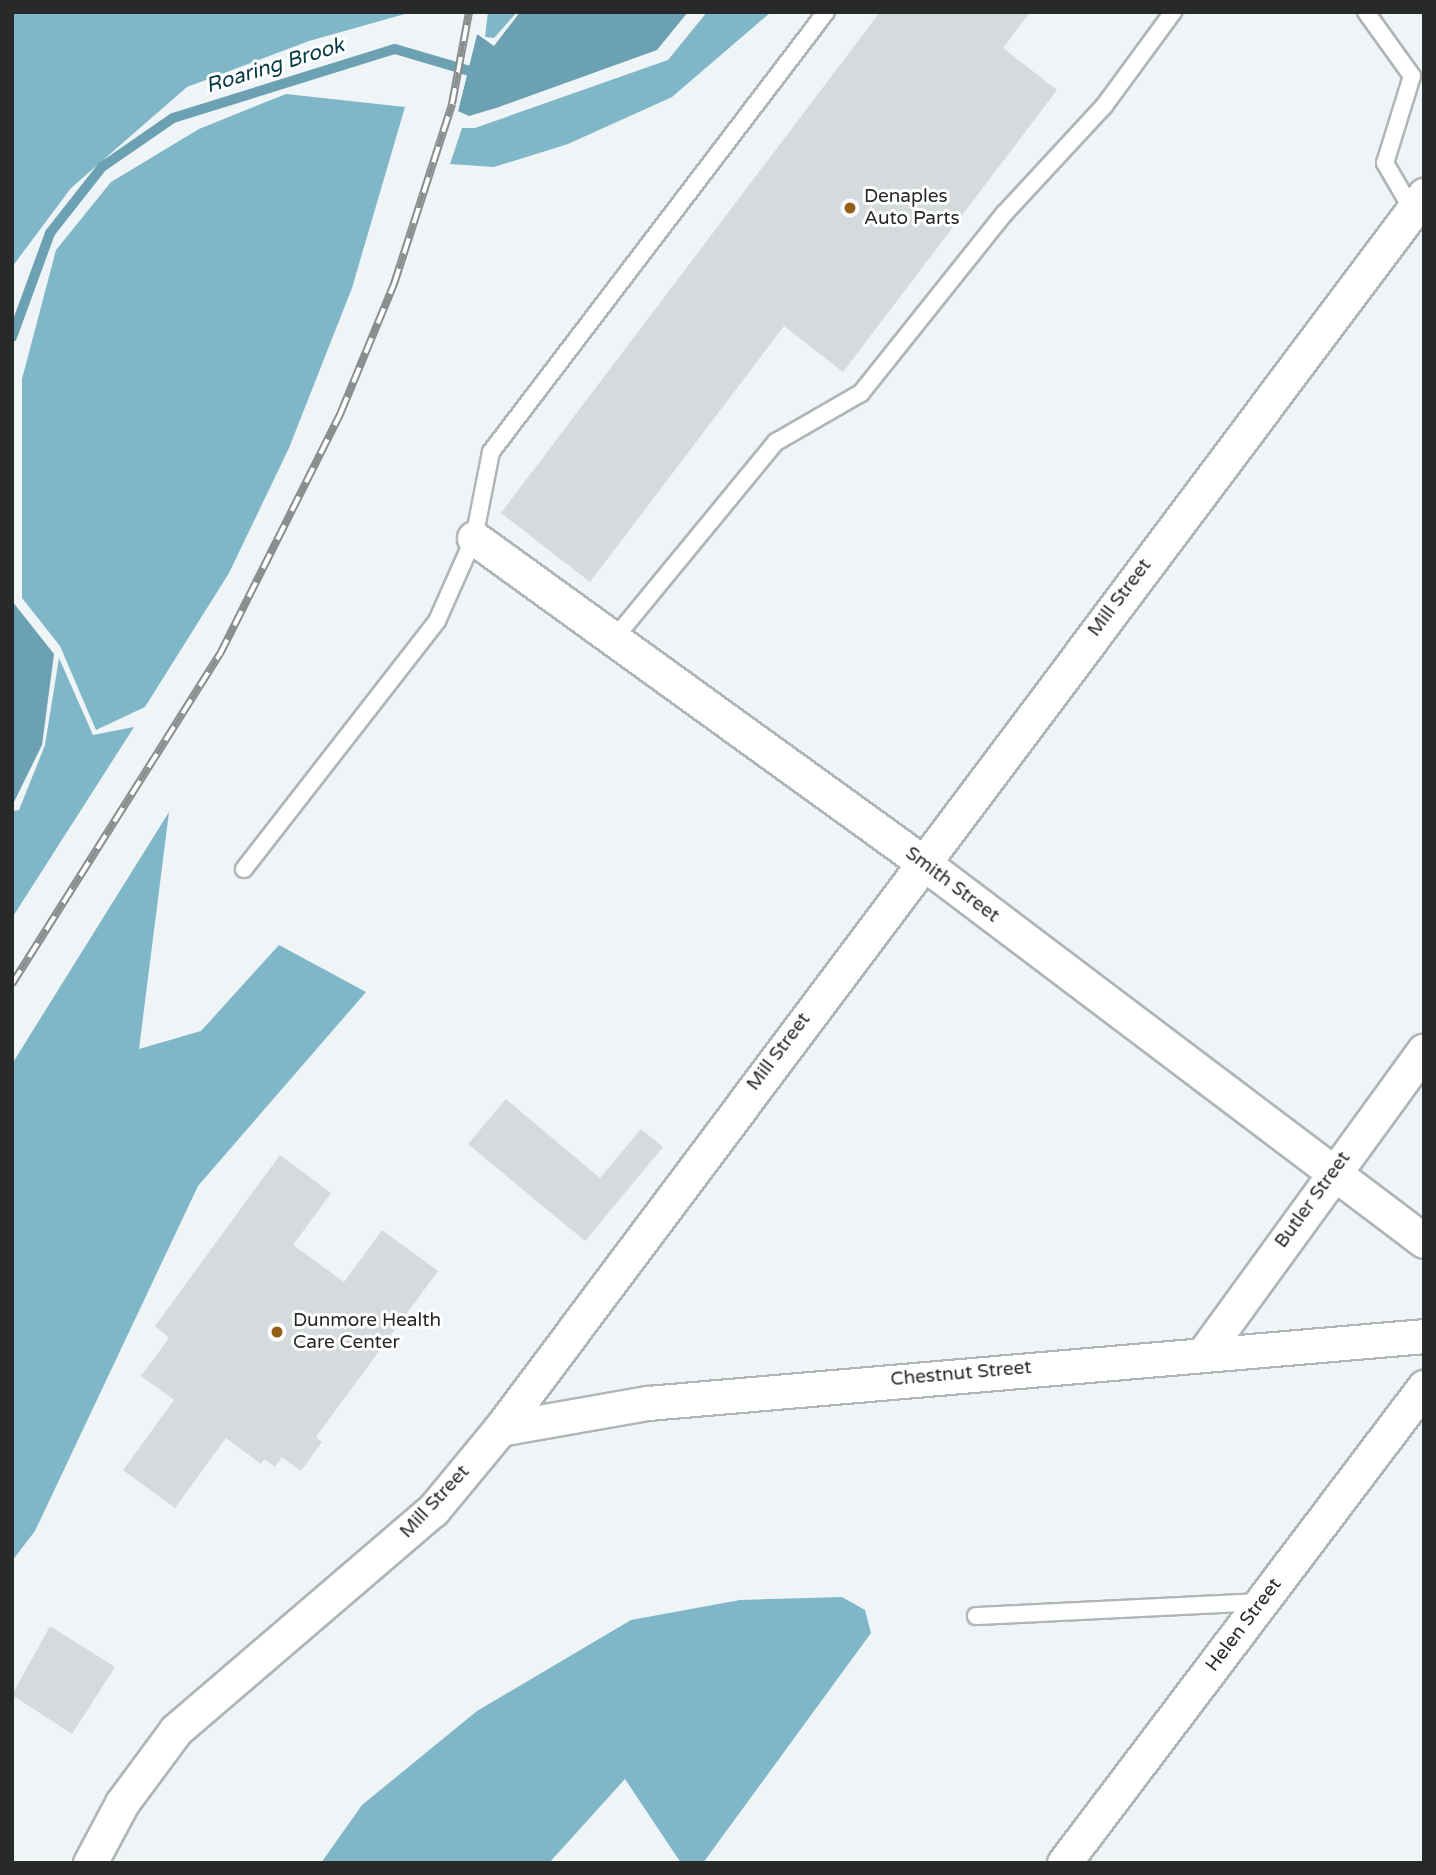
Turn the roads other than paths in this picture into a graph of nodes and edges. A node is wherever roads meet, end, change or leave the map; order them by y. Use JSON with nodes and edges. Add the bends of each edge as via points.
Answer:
{"nodes":[{"id":1,"x":826,"y":12,"type":"edge"},
{"id":2,"x":1174,"y":12,"type":"edge"},
{"id":3,"x":1366,"y":12,"type":"edge"},
{"id":4,"x":1418,"y":203,"type":"edge"},
{"id":5,"x":474,"y":538,"type":"junction"},
{"id":6,"x":614,"y":639,"type":"junction"},
{"id":7,"x":921,"y":860,"type":"junction"},
{"id":8,"x":244,"y":869,"type":"dead end"},
{"id":9,"x":1424,"y":1049,"type":"edge"},
{"id":10,"x":1332,"y":1173,"type":"junction"},
{"id":11,"x":1424,"y":1241,"type":"edge"},
{"id":12,"x":1424,"y":1336,"type":"edge"},
{"id":13,"x":1204,"y":1353,"type":"junction"},
{"id":14,"x":1424,"y":1387,"type":"edge"},
{"id":15,"x":500,"y":1429,"type":"junction"},
{"id":16,"x":1261,"y":1602,"type":"junction"},
{"id":17,"x":976,"y":1616,"type":"dead end"},
{"id":18,"x":90,"y":1863,"type":"edge"},
{"id":19,"x":1063,"y":1863,"type":"edge"}],
"edges":[{"from":1,"to":5,"type":"lane","via":[[492,452]]},
{"from":2,"to":6,"type":"lane","via":[[1104,106],[1004,214],[860,393],[776,442]]},
{"from":3,"to":4,"type":"lane","via":[[1412,76],[1385,163]]},
{"from":4,"to":7,"type":"street","name":"Mill Street"},
{"from":5,"to":6,"type":"street","name":"Smith Street"},
{"from":5,"to":8,"type":"lane","via":[[437,621]]},
{"from":6,"to":7,"type":"street","name":"Smith Street"},
{"from":7,"to":10,"type":"street","name":"Smith Street"},
{"from":7,"to":15,"type":"street","name":"Mill Street"},
{"from":9,"to":10,"type":"street","name":"Butler Street"},
{"from":10,"to":11,"type":"street","name":"Smith Street"},
{"from":10,"to":13,"type":"street","name":"Butler Street"},
{"from":12,"to":13,"type":"street","name":"Chestnut Street"},
{"from":13,"to":15,"type":"street","name":"Chestnut Street","via":[[648,1403]]},
{"from":14,"to":16,"type":"street","name":"Helen Street"},
{"from":15,"to":18,"type":"street","name":"Mill Street","via":[[433,1510],[176,1730],[122,1803]]},
{"from":16,"to":17,"type":"lane"},
{"from":16,"to":19,"type":"street","name":"Helen Street"}]}
